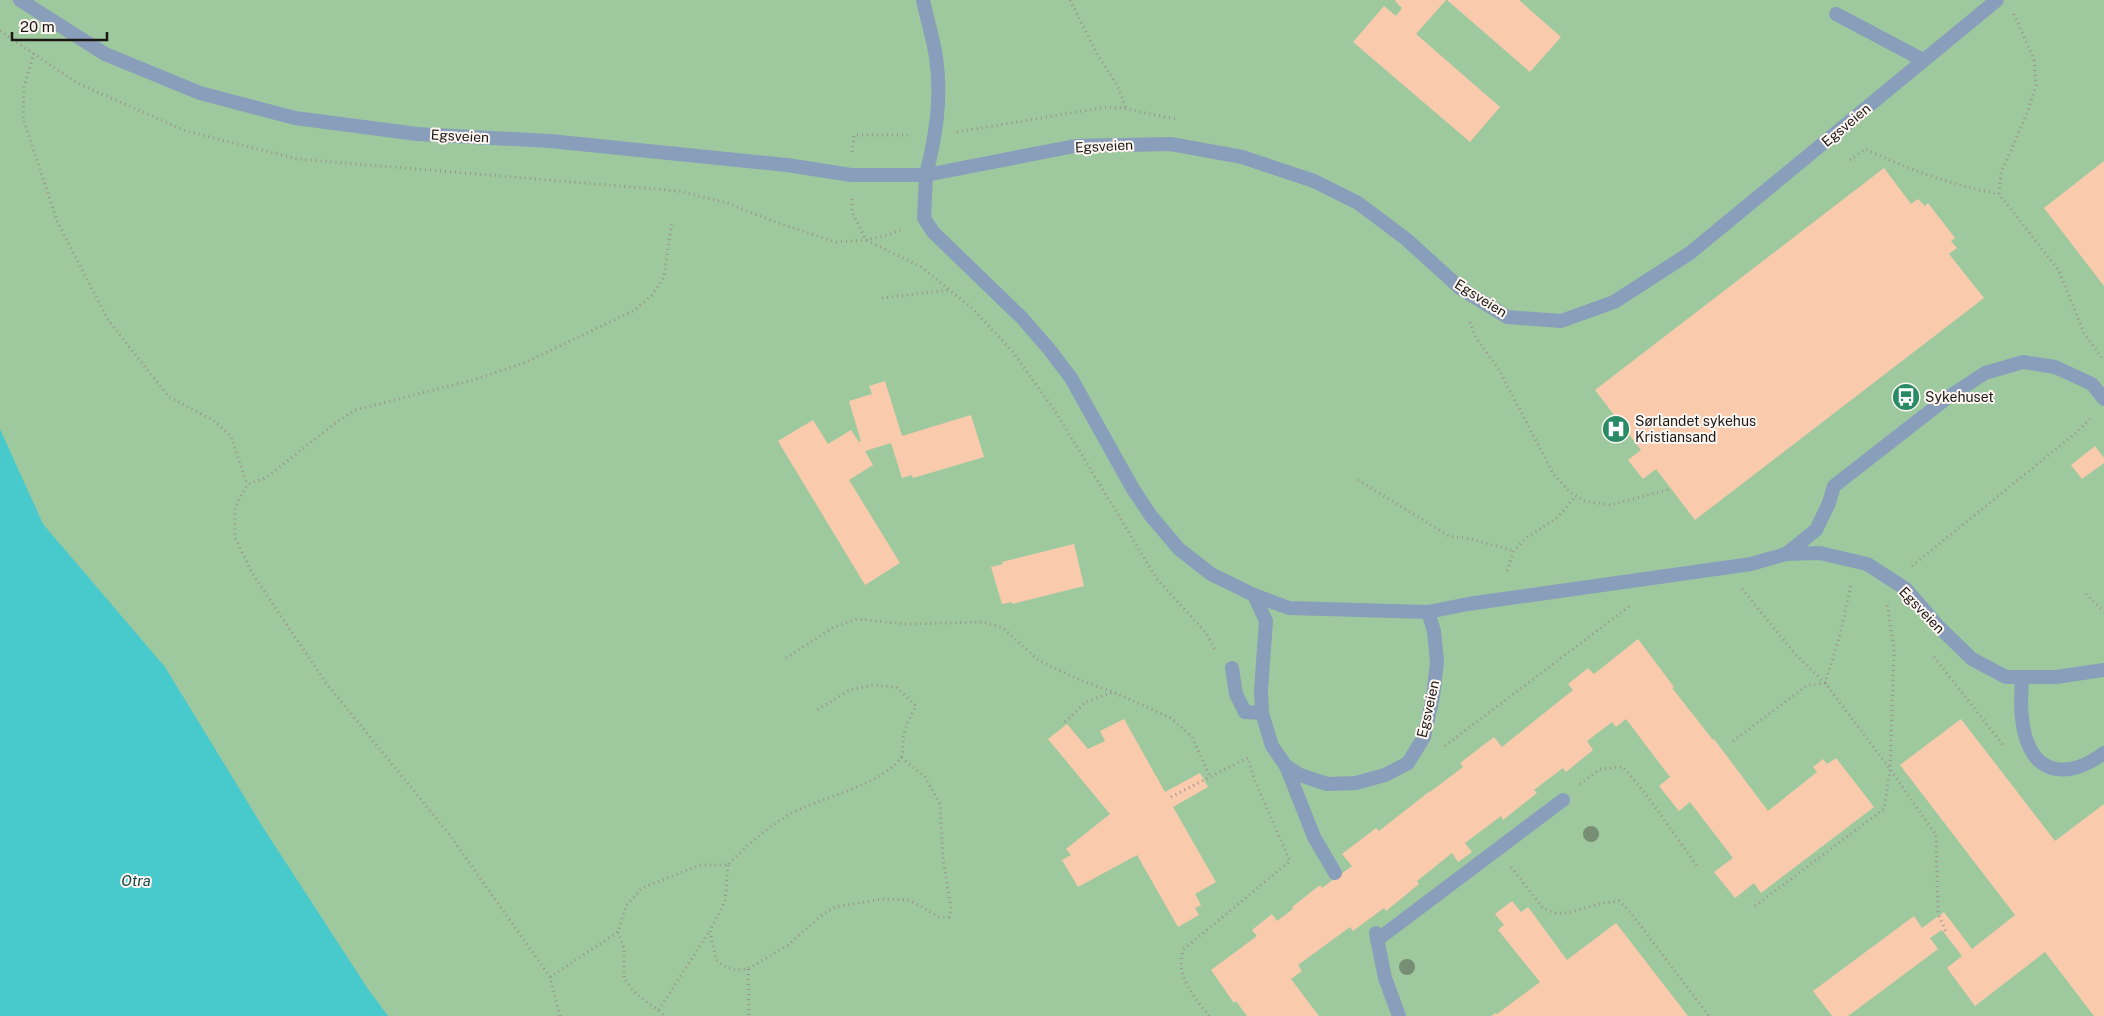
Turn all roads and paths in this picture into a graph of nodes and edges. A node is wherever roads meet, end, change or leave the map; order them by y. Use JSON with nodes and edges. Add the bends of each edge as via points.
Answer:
{"nodes":[{"id":1,"x":20,"y":0,"type":"edge"},
{"id":2,"x":923,"y":0,"type":"edge"},
{"id":3,"x":1070,"y":0,"type":"edge"},
{"id":4,"x":1988,"y":3,"type":"edge"},
{"id":5,"x":2011,"y":8,"type":"dead end"},
{"id":6,"x":1836,"y":14,"type":"dead end"},
{"id":7,"x":0,"y":31,"type":"edge"},
{"id":8,"x":34,"y":53,"type":"junction"},
{"id":9,"x":1923,"y":60,"type":"junction"},
{"id":10,"x":1126,"y":108,"type":"junction"},
{"id":11,"x":1181,"y":120,"type":"dead end"},
{"id":12,"x":954,"y":133,"type":"dead end"},
{"id":13,"x":918,"y":135,"type":"dead end"},
{"id":14,"x":852,"y":157,"type":"dead end"},
{"id":15,"x":1850,"y":160,"type":"dead end"},
{"id":16,"x":926,"y":175,"type":"junction"},
{"id":17,"x":852,"y":193,"type":"dead end"},
{"id":18,"x":1999,"y":194,"type":"junction"},
{"id":19,"x":924,"y":218,"type":"junction"},
{"id":20,"x":672,"y":220,"type":"dead end"},
{"id":21,"x":866,"y":240,"type":"junction"},
{"id":22,"x":949,"y":290,"type":"junction"},
{"id":23,"x":1475,"y":297,"type":"junction"},
{"id":24,"x":882,"y":298,"type":"dead end"},
{"id":25,"x":2104,"y":361,"type":"edge"},
{"id":26,"x":2101,"y":405,"type":"edge"},
{"id":27,"x":1358,"y":480,"type":"dead end"},
{"id":28,"x":247,"y":485,"type":"junction"},
{"id":29,"x":1671,"y":489,"type":"dead end"},
{"id":30,"x":1576,"y":496,"type":"junction"},
{"id":31,"x":1514,"y":551,"type":"junction"},
{"id":32,"x":1786,"y":554,"type":"junction"},
{"id":33,"x":1507,"y":571,"type":"dead end"},
{"id":34,"x":1844,"y":580,"type":"dead end"},
{"id":35,"x":1852,"y":581,"type":"junction"},
{"id":36,"x":1894,"y":582,"type":"junction"},
{"id":37,"x":1748,"y":584,"type":"dead end"},
{"id":38,"x":1860,"y":585,"type":"dead end"},
{"id":39,"x":2086,"y":594,"type":"dead end"},
{"id":40,"x":1254,"y":595,"type":"junction"},
{"id":41,"x":1637,"y":601,"type":"dead end"},
{"id":42,"x":1892,"y":604,"type":"dead end"},
{"id":43,"x":1428,"y":612,"type":"junction"},
{"id":44,"x":2104,"y":612,"type":"edge"},
{"id":45,"x":1928,"y":651,"type":"dead end"},
{"id":46,"x":786,"y":658,"type":"dead end"},
{"id":47,"x":1232,"y":668,"type":"joint"},
{"id":48,"x":2104,"y":670,"type":"edge"},
{"id":49,"x":2022,"y":677,"type":"junction"},
{"id":50,"x":1824,"y":683,"type":"junction"},
{"id":51,"x":1113,"y":692,"type":"junction"},
{"id":52,"x":817,"y":710,"type":"dead end"},
{"id":53,"x":1262,"y":713,"type":"junction"},
{"id":54,"x":1065,"y":722,"type":"dead end"},
{"id":55,"x":1733,"y":741,"type":"dead end"},
{"id":56,"x":1272,"y":746,"type":"junction"},
{"id":57,"x":2104,"y":753,"type":"edge"},
{"id":58,"x":901,"y":757,"type":"junction"},
{"id":59,"x":1248,"y":758,"type":"junction"},
{"id":60,"x":2038,"y":760,"type":"junction"},
{"id":61,"x":1408,"y":763,"type":"junction"},
{"id":62,"x":1286,"y":766,"type":"junction"},
{"id":63,"x":1890,"y":769,"type":"junction"},
{"id":64,"x":1210,"y":777,"type":"junction"},
{"id":65,"x":1171,"y":797,"type":"dead end"},
{"id":66,"x":1563,"y":800,"type":"joint"},
{"id":67,"x":1497,"y":850,"type":"junction"},
{"id":68,"x":728,"y":865,"type":"junction"},
{"id":69,"x":1697,"y":866,"type":"dead end"},
{"id":70,"x":1335,"y":873,"type":"dead end"},
{"id":71,"x":1755,"y":906,"type":"dead end"},
{"id":72,"x":710,"y":930,"type":"junction"},
{"id":73,"x":618,"y":932,"type":"junction"},
{"id":74,"x":1946,"y":932,"type":"dead end"},
{"id":75,"x":748,"y":969,"type":"junction"},
{"id":76,"x":550,"y":977,"type":"junction"},
{"id":77,"x":659,"y":1010,"type":"junction"},
{"id":78,"x":560,"y":1016,"type":"edge"},
{"id":79,"x":665,"y":1016,"type":"edge"},
{"id":80,"x":749,"y":1016,"type":"edge"},
{"id":81,"x":1209,"y":1016,"type":"edge"},
{"id":82,"x":1400,"y":1016,"type":"edge"},
{"id":83,"x":1710,"y":1016,"type":"edge"}],
"edges":[{"from":1,"to":16,"type":"street","name":"Egsveien","via":[[105,54],[200,93],[295,118],[417,134],[550,141],[768,163],[859,176]]},
{"from":2,"to":16,"type":"street","via":[[936,57],[939,98],[936,134]]},
{"from":3,"to":10,"type":"path","via":[[1096,54],[1117,85]]},
{"from":4,"to":9,"type":"street","name":"Egsveien"},
{"from":5,"to":18,"type":"path","via":[[2034,60],[2036,85],[2001,173]]},
{"from":6,"to":9,"type":"street"},
{"from":7,"to":8,"type":"path"},
{"from":8,"to":21,"type":"path","via":[[77,83],[186,131],[298,159],[679,191],[727,203],[778,224],[836,242]]},
{"from":8,"to":28,"type":"path","via":[[24,87],[23,118],[57,221],[108,320],[169,397],[213,420],[231,436]]},
{"from":9,"to":23,"type":"street","name":"Egsveien","via":[[1690,254],[1614,302],[1561,321],[1507,317]]},
{"from":10,"to":11,"type":"path"},
{"from":10,"to":12,"type":"path","via":[[1107,107]]},
{"from":13,"to":14,"type":"path","via":[[854,135]]},
{"from":15,"to":18,"type":"path","via":[[1865,149],[1972,189]]},
{"from":16,"to":19,"type":"street"},
{"from":16,"to":23,"type":"street","name":"Egsveien","via":[[1075,146],[1171,144],[1242,157],[1314,181],[1358,203]]},
{"from":17,"to":21,"type":"path","via":[[852,212]]},
{"from":18,"to":25,"type":"path","via":[[2058,271],[2084,334]]},
{"from":19,"to":21,"type":"path","via":[[888,236]]},
{"from":19,"to":40,"type":"street","name":"Egsveien","via":[[943,244],[1022,318],[1049,349],[1075,385],[1133,489],[1179,549],[1211,574]]},
{"from":20,"to":28,"type":"path","via":[[664,277],[652,295],[635,310],[524,363],[473,380],[355,410],[267,477]]},
{"from":21,"to":22,"type":"path","via":[[921,267]]},
{"from":22,"to":24,"type":"path"},
{"from":22,"to":47,"type":"path","via":[[972,308],[1013,352],[1056,414],[1157,579],[1206,633],[1223,663]]},
{"from":23,"to":30,"type":"path","via":[[1470,321],[1475,336],[1499,370],[1554,475]]},
{"from":26,"to":32,"type":"street","name":"Egsveien","via":[[2092,384],[2055,367],[2023,362],[1985,373],[1947,398],[1834,486],[1816,530]]},
{"from":26,"to":36,"type":"path","via":[[2077,432]]},
{"from":27,"to":31,"type":"path","via":[[1449,536]]},
{"from":28,"to":76,"type":"path","via":[[235,507],[235,537],[252,573],[326,683],[449,834]]},
{"from":29,"to":30,"type":"path","via":[[1610,505],[1585,501]]},
{"from":30,"to":31,"type":"path","via":[[1558,517],[1525,539]]},
{"from":31,"to":33,"type":"path"},
{"from":32,"to":36,"type":"street","name":"Egsveien","via":[[1820,553],[1867,564]]},
{"from":32,"to":43,"type":"street","name":"Egsveien","via":[[1752,564]]},
{"from":34,"to":35,"type":"path"},
{"from":35,"to":38,"type":"path"},
{"from":35,"to":50,"type":"path","via":[[1840,635]]},
{"from":36,"to":49,"type":"street","name":"Egsveien","via":[[1906,589],[1939,628],[1972,659],[2006,677]]},
{"from":37,"to":50,"type":"path","via":[[1739,585],[1796,655]]},
{"from":39,"to":44,"type":"path"},
{"from":40,"to":43,"type":"street","name":"Egsveien","via":[[1289,608]]},
{"from":40,"to":53,"type":"street","via":[[1266,621]]},
{"from":41,"to":61,"type":"path","via":[[1447,746]]},
{"from":42,"to":63,"type":"path","via":[[1886,597],[1894,649]]},
{"from":43,"to":61,"type":"street","name":"Egsveien","via":[[1434,631],[1437,662],[1433,697],[1424,737]]},
{"from":45,"to":60,"type":"path","via":[[2007,751]]},
{"from":46,"to":51,"type":"path","via":[[834,627],[857,619],[906,624],[983,622],[1003,628],[1038,660]]},
{"from":47,"to":53,"type":"street","via":[[1236,694],[1245,712]]},
{"from":48,"to":49,"type":"street","name":"Egsveien","via":[[2056,677]]},
{"from":49,"to":60,"type":"street","via":[[2024,734]]},
{"from":50,"to":55,"type":"path","via":[[1808,685]]},
{"from":50,"to":63,"type":"path"},
{"from":51,"to":54,"type":"path","via":[[1086,702]]},
{"from":51,"to":64,"type":"path","via":[[1171,718],[1192,737]]},
{"from":52,"to":58,"type":"path","via":[[850,690],[872,685],[896,687],[916,706],[904,733]]},
{"from":53,"to":56,"type":"street"},
{"from":56,"to":59,"type":"path"},
{"from":56,"to":62,"type":"street"},
{"from":57,"to":60,"type":"street","via":[[2074,769],[2055,769]]},
{"from":58,"to":68,"type":"path","via":[[884,773],[843,794],[788,814]]},
{"from":58,"to":75,"type":"path","via":[[925,777],[940,804],[943,859],[951,908],[949,917],[939,917],[908,900],[882,899],[835,907],[788,945]]},
{"from":59,"to":64,"type":"path"},
{"from":59,"to":81,"type":"path","via":[[1290,861],[1184,949],[1180,958],[1182,970],[1190,990]]},
{"from":61,"to":62,"type":"street","via":[[1385,775],[1356,783],[1327,784],[1300,775]]},
{"from":62,"to":70,"type":"street","via":[[1314,837]]},
{"from":63,"to":71,"type":"path","via":[[1884,809]]},
{"from":63,"to":74,"type":"path","via":[[1936,835],[1938,913]]},
{"from":64,"to":65,"type":"path"},
{"from":66,"to":67,"type":"street"},
{"from":66,"to":69,"type":"path","via":[[1600,769],[1623,767]]},
{"from":67,"to":82,"type":"street","via":[[1376,936],[1385,978]]},
{"from":67,"to":83,"type":"path","via":[[1543,908],[1554,913],[1619,902]]},
{"from":68,"to":72,"type":"path","via":[[725,902]]},
{"from":68,"to":73,"type":"path","via":[[700,865],[642,888],[626,906]]},
{"from":72,"to":75,"type":"path","via":[[716,960],[735,970]]},
{"from":72,"to":77,"type":"path"},
{"from":73,"to":76,"type":"path"},
{"from":73,"to":77,"type":"path","via":[[624,948],[624,978],[634,992]]},
{"from":75,"to":80,"type":"path"},
{"from":76,"to":78,"type":"path"},
{"from":77,"to":79,"type":"path"}]}
